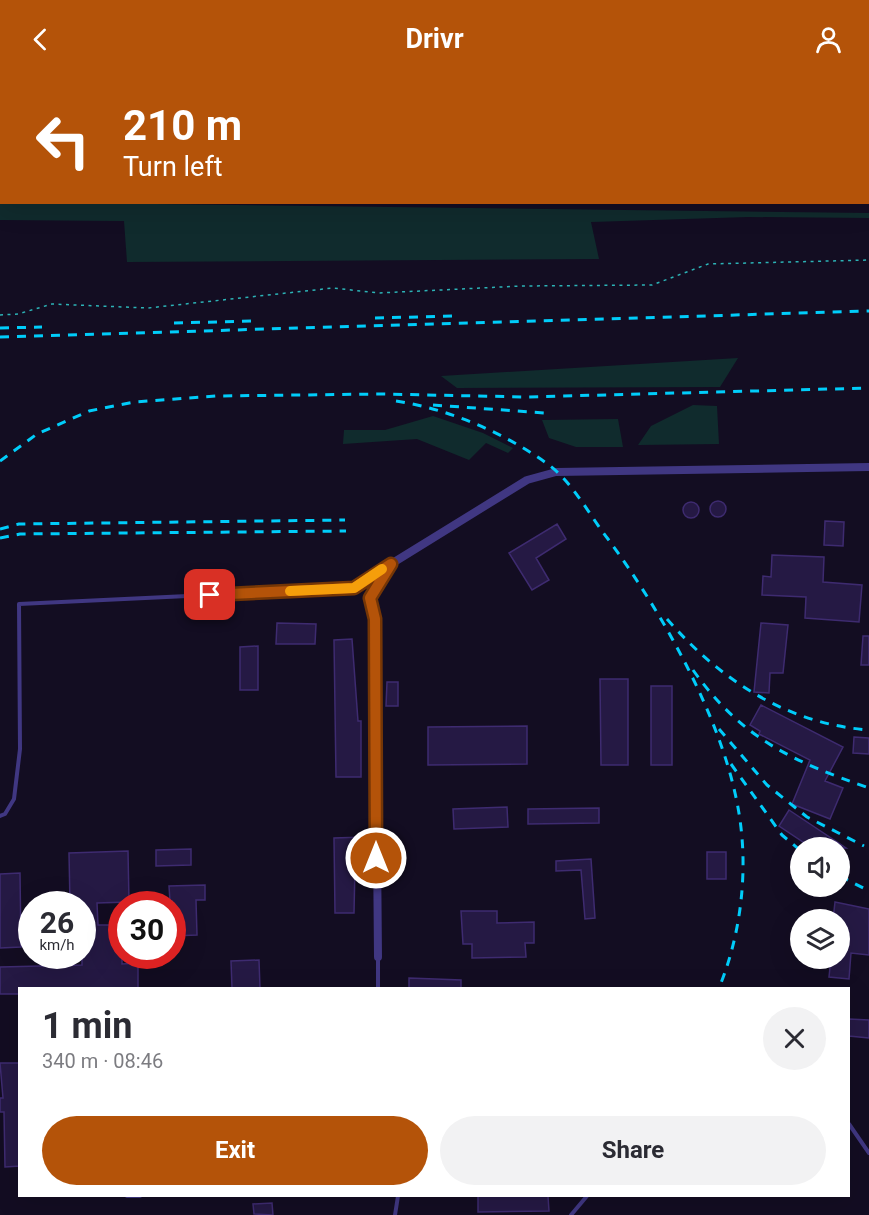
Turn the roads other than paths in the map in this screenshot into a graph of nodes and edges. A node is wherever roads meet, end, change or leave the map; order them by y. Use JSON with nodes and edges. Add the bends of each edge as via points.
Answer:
{"nodes":[{"id":1,"x":869,"y":467,"type":"edge"},
{"id":2,"x":391,"y":564,"type":"junction"},
{"id":3,"x":0,"y":816,"type":"edge"},
{"id":4,"x":378,"y":957,"type":"joint"},
{"id":5,"x":378,"y":987,"type":"edge"},
{"id":6,"x":850,"y":1125,"type":"edge"},
{"id":7,"x":869,"y":1153,"type":"edge"},
{"id":8,"x":398,"y":1197,"type":"edge"},
{"id":9,"x":586,"y":1197,"type":"edge"},
{"id":10,"x":395,"y":1215,"type":"edge"},
{"id":11,"x":571,"y":1215,"type":"edge"}],
"edges":[{"from":1,"to":2,"type":"street","via":[[556,472],[527,480]]},
{"from":2,"to":3,"type":"lane","via":[[354,588],[19,604],[20,749],[14,799]]},
{"from":2,"to":4,"type":"street","via":[[370,598],[375,619]]},
{"from":4,"to":5,"type":"lane"},
{"from":6,"to":7,"type":"lane"},
{"from":8,"to":10,"type":"lane"},
{"from":9,"to":11,"type":"lane"}]}
